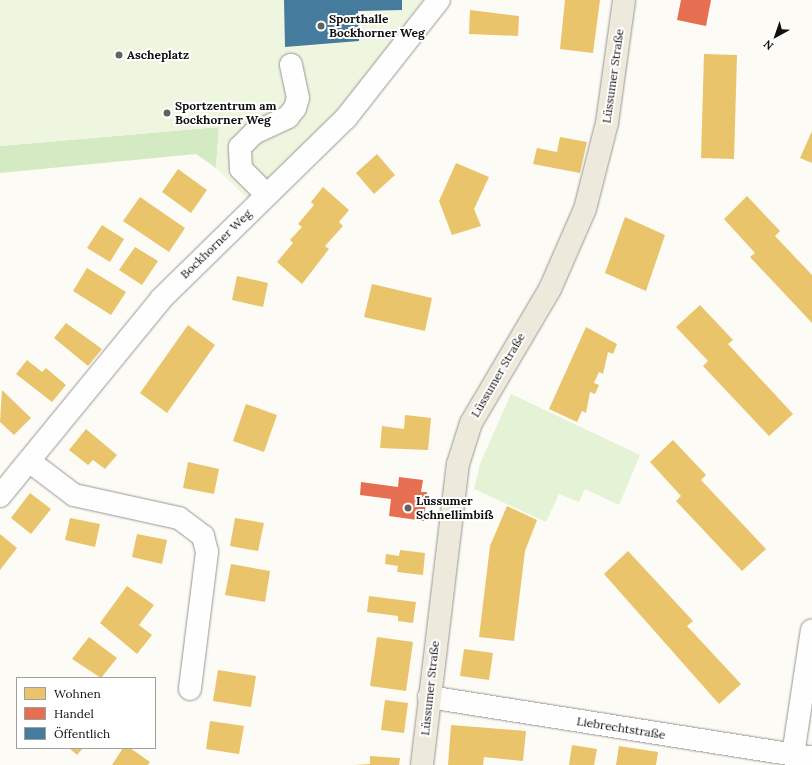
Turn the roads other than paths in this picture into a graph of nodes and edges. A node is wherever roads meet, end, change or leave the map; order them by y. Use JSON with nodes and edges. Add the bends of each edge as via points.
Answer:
{"nodes":[{"id":1,"x":439,"y":0,"type":"edge"},
{"id":2,"x":624,"y":0,"type":"edge"},
{"id":3,"x":291,"y":65,"type":"dead end"},
{"id":4,"x":267,"y":195,"type":"junction"},
{"id":5,"x":29,"y":461,"type":"junction"},
{"id":6,"x":0,"y":496,"type":"edge"},
{"id":7,"x":812,"y":630,"type":"edge"},
{"id":8,"x":190,"y":689,"type":"dead end"},
{"id":9,"x":429,"y":697,"type":"junction"},
{"id":10,"x":802,"y":756,"type":"edge"},
{"id":11,"x":422,"y":765,"type":"edge"}],
"edges":[{"from":1,"to":4,"type":"street","name":"Bockhorner Weg","via":[[346,118]]},
{"from":2,"to":9,"type":"main road","name":"Lüssumer Straße","via":[[607,123],[585,209],[553,282],[471,423],[458,464]]},
{"from":3,"to":4,"type":"street","via":[[298,98],[295,108],[288,116],[254,133],[240,147],[241,169]]},
{"from":4,"to":5,"type":"street","name":"Bockhorner Weg","via":[[161,299]]},
{"from":5,"to":6,"type":"street","name":"Bockhorner Weg"},
{"from":5,"to":8,"type":"street","via":[[74,494],[179,518],[203,536],[207,552]]},
{"from":7,"to":10,"type":"street"},
{"from":9,"to":10,"type":"street","name":"Liebrechtstraße"},
{"from":9,"to":11,"type":"main road","name":"Lüssumer Straße"}]}
